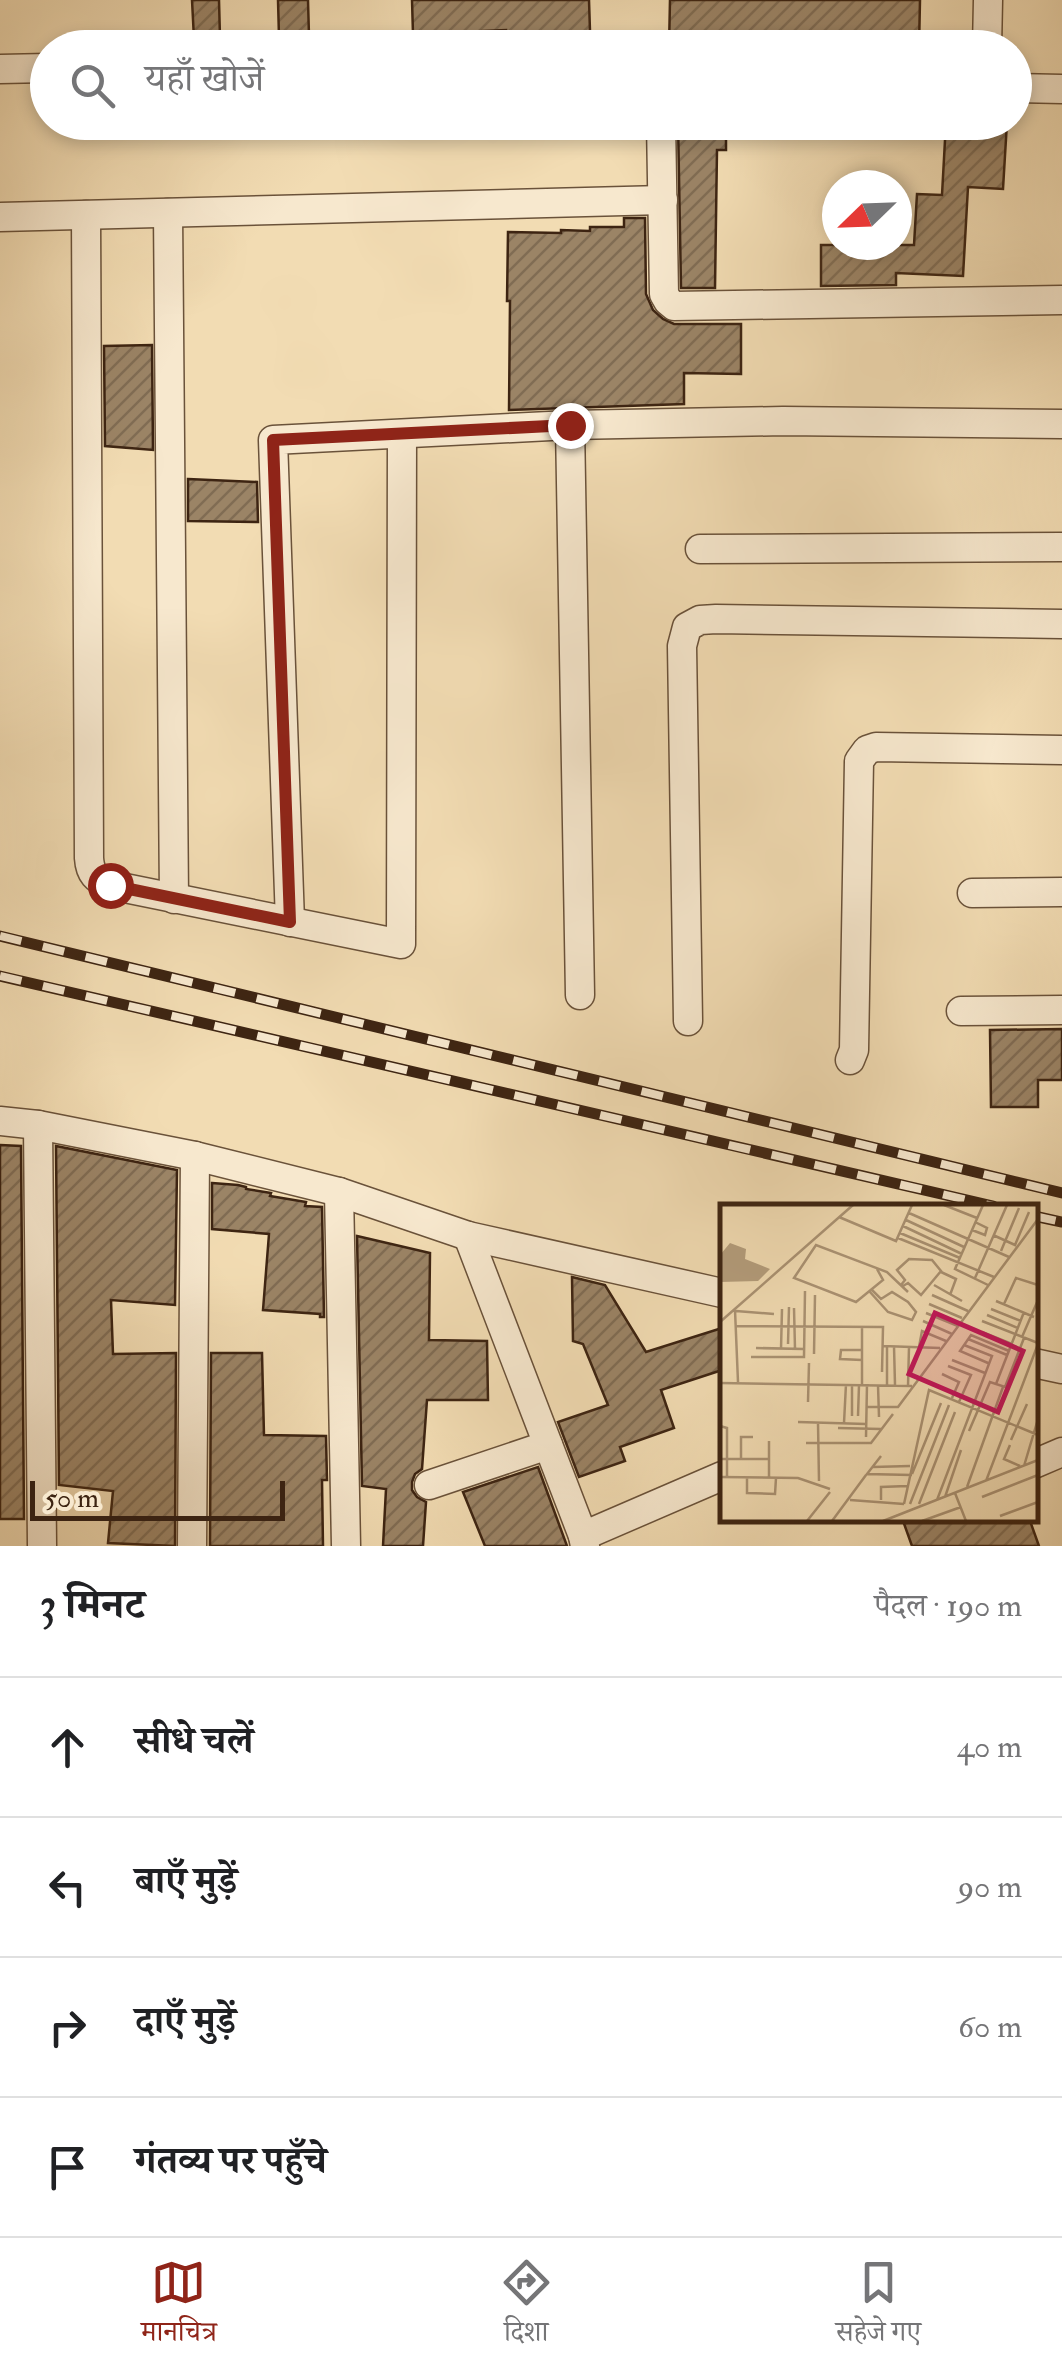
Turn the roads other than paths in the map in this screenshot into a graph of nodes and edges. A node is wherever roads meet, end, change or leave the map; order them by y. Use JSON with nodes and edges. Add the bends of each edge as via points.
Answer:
{"nodes":[{"id":1,"x":988,"y":0,"type":"edge"},
{"id":2,"x":987,"y":30,"type":"edge"},
{"id":3,"x":30,"y":68,"type":"edge"},
{"id":4,"x":0,"y":69,"type":"edge"},
{"id":5,"x":1032,"y":89,"type":"edge"},
{"id":6,"x":1062,"y":90,"type":"edge"},
{"id":7,"x":662,"y":140,"type":"edge"},
{"id":8,"x":664,"y":200,"type":"junction"},
{"id":9,"x":168,"y":213,"type":"junction"},
{"id":10,"x":86,"y":214,"type":"junction"},
{"id":11,"x":0,"y":217,"type":"edge"},
{"id":12,"x":1062,"y":300,"type":"edge"},
{"id":13,"x":1062,"y":424,"type":"edge"},
{"id":14,"x":570,"y":425,"type":"junction"},
{"id":15,"x":402,"y":434,"type":"junction"},
{"id":16,"x":1062,"y":547,"type":"edge"},
{"id":17,"x":700,"y":549,"type":"dead end"},
{"id":18,"x":1062,"y":624,"type":"edge"},
{"id":19,"x":1062,"y":750,"type":"edge"},
{"id":20,"x":1062,"y":892,"type":"edge"},
{"id":21,"x":972,"y":893,"type":"dead end"},
{"id":22,"x":174,"y":899,"type":"junction"},
{"id":23,"x":290,"y":922,"type":"junction"},
{"id":24,"x":580,"y":994,"type":"dead end"},
{"id":25,"x":1062,"y":1010,"type":"edge"},
{"id":26,"x":961,"y":1011,"type":"dead end"},
{"id":27,"x":688,"y":1021,"type":"dead end"},
{"id":28,"x":850,"y":1060,"type":"dead end"},
{"id":29,"x":0,"y":1120,"type":"edge"},
{"id":30,"x":38,"y":1124,"type":"junction"},
{"id":31,"x":195,"y":1156,"type":"junction"},
{"id":32,"x":339,"y":1192,"type":"junction"},
{"id":33,"x":468,"y":1236,"type":"junction"},
{"id":34,"x":720,"y":1293,"type":"edge"},
{"id":35,"x":1037,"y":1364,"type":"edge"},
{"id":36,"x":1062,"y":1369,"type":"edge"},
{"id":37,"x":548,"y":1445,"type":"junction"},
{"id":38,"x":1062,"y":1452,"type":"edge"},
{"id":39,"x":1037,"y":1463,"type":"edge"},
{"id":40,"x":720,"y":1477,"type":"edge"},
{"id":41,"x":429,"y":1485,"type":"dead end"},
{"id":42,"x":584,"y":1541,"type":"edge"},
{"id":43,"x":42,"y":1546,"type":"edge"},
{"id":44,"x":192,"y":1546,"type":"edge"},
{"id":45,"x":346,"y":1546,"type":"edge"}],
"edges":[{"from":1,"to":2,"type":"street"},
{"from":3,"to":4,"type":"street"},
{"from":5,"to":6,"type":"street"},
{"from":7,"to":8,"type":"street"},
{"from":8,"to":9,"type":"street"},
{"from":8,"to":12,"type":"street","via":[[664,294],[674,306]]},
{"from":9,"to":10,"type":"street"},
{"from":9,"to":22,"type":"street"},
{"from":10,"to":11,"type":"street"},
{"from":10,"to":22,"type":"street","via":[[90,870],[110,885]]},
{"from":13,"to":14,"type":"street"},
{"from":14,"to":15,"type":"street"},
{"from":14,"to":24,"type":"street"},
{"from":15,"to":23,"type":"street","via":[[273,440]]},
{"from":15,"to":23,"type":"street","via":[[401,944]]},
{"from":16,"to":17,"type":"street"},
{"from":18,"to":27,"type":"street","via":[[716,619],[687,627],[682,646]]},
{"from":19,"to":28,"type":"street","via":[[876,747],[858,761]]},
{"from":20,"to":21,"type":"street"},
{"from":22,"to":23,"type":"street"},
{"from":25,"to":26,"type":"street"},
{"from":29,"to":30,"type":"street"},
{"from":30,"to":31,"type":"street"},
{"from":30,"to":43,"type":"street"},
{"from":31,"to":32,"type":"street"},
{"from":31,"to":44,"type":"street"},
{"from":32,"to":33,"type":"street"},
{"from":32,"to":45,"type":"street"},
{"from":33,"to":34,"type":"street"},
{"from":33,"to":37,"type":"street"},
{"from":35,"to":36,"type":"street"},
{"from":37,"to":41,"type":"street"},
{"from":37,"to":42,"type":"street"},
{"from":38,"to":39,"type":"street"},
{"from":40,"to":42,"type":"street"}]}
